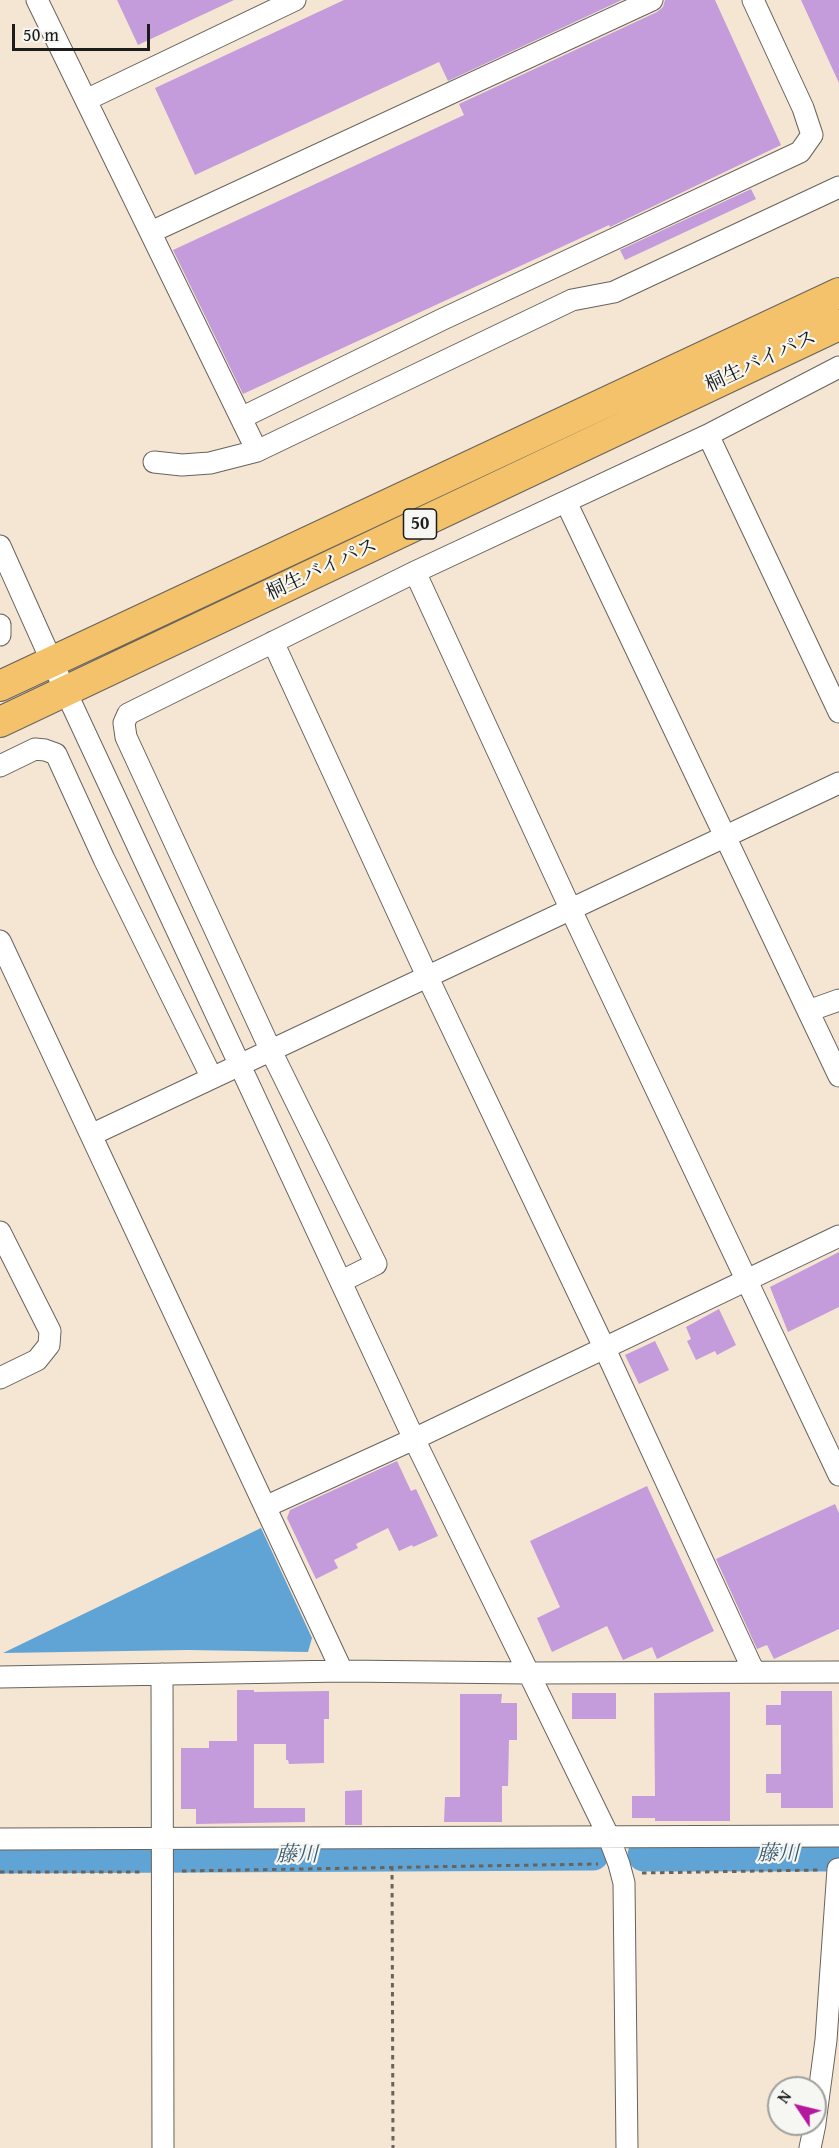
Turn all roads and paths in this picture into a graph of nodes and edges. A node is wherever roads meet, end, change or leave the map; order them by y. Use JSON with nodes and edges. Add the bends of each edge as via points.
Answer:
{"nodes":[{"id":1,"x":37,"y":0,"type":"edge"},
{"id":2,"x":295,"y":0,"type":"edge"},
{"id":3,"x":652,"y":0,"type":"edge"},
{"id":4,"x":753,"y":0,"type":"edge"},
{"id":5,"x":86,"y":100,"type":"junction"},
{"id":6,"x":839,"y":187,"type":"edge"},
{"id":7,"x":151,"y":232,"type":"junction"},
{"id":8,"x":839,"y":293,"type":"edge"},
{"id":9,"x":839,"y":325,"type":"edge"},
{"id":10,"x":839,"y":367,"type":"edge"},
{"id":11,"x":241,"y":418,"type":"junction"},
{"id":12,"x":708,"y":435,"type":"junction"},
{"id":13,"x":257,"y":451,"type":"junction"},
{"id":14,"x":154,"y":462,"type":"dead end"},
{"id":15,"x":566,"y":502,"type":"junction"},
{"id":16,"x":0,"y":546,"type":"edge"},
{"id":17,"x":415,"y":572,"type":"junction"},
{"id":18,"x":0,"y":625,"type":"edge"},
{"id":19,"x":0,"y":635,"type":"edge"},
{"id":20,"x":273,"y":642,"type":"junction"},
{"id":21,"x":52,"y":662,"type":"junction"},
{"id":22,"x":0,"y":686,"type":"edge"},
{"id":23,"x":66,"y":691,"type":"junction"},
{"id":24,"x":839,"y":712,"type":"edge"},
{"id":25,"x":0,"y":722,"type":"edge"},
{"id":26,"x":0,"y":766,"type":"edge"},
{"id":27,"x":839,"y":783,"type":"edge"},
{"id":28,"x":726,"y":836,"type":"junction"},
{"id":29,"x":571,"y":910,"type":"junction"},
{"id":30,"x":0,"y":942,"type":"edge"},
{"id":31,"x":428,"y":978,"type":"junction"},
{"id":32,"x":839,"y":1000,"type":"edge"},
{"id":33,"x":808,"y":1011,"type":"junction"},
{"id":34,"x":272,"y":1051,"type":"junction"},
{"id":35,"x":240,"y":1065,"type":"junction"},
{"id":36,"x":839,"y":1076,"type":"edge"},
{"id":37,"x":212,"y":1078,"type":"junction"},
{"id":38,"x":91,"y":1135,"type":"junction"},
{"id":39,"x":0,"y":1232,"type":"edge"},
{"id":40,"x":839,"y":1236,"type":"edge"},
{"id":41,"x":747,"y":1279,"type":"junction"},
{"id":42,"x":342,"y":1281,"type":"junction"},
{"id":43,"x":604,"y":1347,"type":"junction"},
{"id":44,"x":0,"y":1378,"type":"edge"},
{"id":45,"x":414,"y":1438,"type":"junction"},
{"id":46,"x":838,"y":1472,"type":"edge"},
{"id":47,"x":265,"y":1507,"type":"junction"},
{"id":48,"x":342,"y":1671,"type":"junction"},
{"id":49,"x":754,"y":1672,"type":"junction"},
{"id":50,"x":839,"y":1672,"type":"edge"},
{"id":51,"x":529,"y":1673,"type":"junction"},
{"id":52,"x":162,"y":1674,"type":"junction"},
{"id":53,"x":0,"y":1677,"type":"edge"},
{"id":54,"x":608,"y":1835,"type":"junction"},
{"id":55,"x":839,"y":1836,"type":"edge"},
{"id":56,"x":161,"y":1838,"type":"junction"},
{"id":57,"x":0,"y":1839,"type":"edge"},
{"id":58,"x":392,"y":1866,"type":"junction"},
{"id":59,"x":621,"y":1868,"type":"junction"},
{"id":60,"x":838,"y":1869,"type":"edge"},
{"id":61,"x":0,"y":1872,"type":"edge"},
{"id":62,"x":161,"y":1872,"type":"junction"},
{"id":63,"x":821,"y":2076,"type":"edge"},
{"id":64,"x":163,"y":2148,"type":"edge"},
{"id":65,"x":393,"y":2148,"type":"edge"},
{"id":66,"x":627,"y":2148,"type":"edge"}],
"edges":[{"from":1,"to":5,"type":"street"},
{"from":2,"to":5,"type":"street"},
{"from":3,"to":7,"type":"street"},
{"from":4,"to":11,"type":"street","via":[[812,135],[800,152]]},
{"from":5,"to":7,"type":"street"},
{"from":6,"to":13,"type":"street","via":[[614,292],[572,300]]},
{"from":7,"to":11,"type":"street"},
{"from":8,"to":21,"type":"highway","name":"桐生バイパス","number":"50"},
{"from":9,"to":23,"type":"highway","name":"桐生バイパス","number":"50"},
{"from":10,"to":12,"type":"street"},
{"from":11,"to":13,"type":"street"},
{"from":12,"to":15,"type":"street"},
{"from":12,"to":24,"type":"street"},
{"from":13,"to":14,"type":"street","via":[[210,463]]},
{"from":15,"to":17,"type":"street"},
{"from":15,"to":28,"type":"street"},
{"from":16,"to":21,"type":"street"},
{"from":17,"to":20,"type":"street"},
{"from":17,"to":29,"type":"street"},
{"from":18,"to":19,"type":"street"},
{"from":20,"to":31,"type":"street"},
{"from":20,"to":34,"type":"street","via":[[136,709],[124,723],[126,737]]},
{"from":21,"to":22,"type":"highway","name":"桐生バイパス","number":"50"},
{"from":21,"to":23,"type":"street"},
{"from":23,"to":25,"type":"highway","name":"桐生バイパス","number":"50"},
{"from":23,"to":35,"type":"street"},
{"from":26,"to":37,"type":"street","via":[[35,749],[56,754]]},
{"from":27,"to":28,"type":"street"},
{"from":28,"to":29,"type":"street"},
{"from":28,"to":33,"type":"street"},
{"from":29,"to":31,"type":"street"},
{"from":29,"to":41,"type":"street"},
{"from":30,"to":38,"type":"street"},
{"from":31,"to":34,"type":"street"},
{"from":31,"to":43,"type":"street"},
{"from":32,"to":33,"type":"street"},
{"from":33,"to":36,"type":"street"},
{"from":34,"to":35,"type":"street"},
{"from":34,"to":42,"type":"street","via":[[376,1264]]},
{"from":35,"to":37,"type":"street"},
{"from":35,"to":42,"type":"street"},
{"from":37,"to":38,"type":"street"},
{"from":38,"to":47,"type":"street"},
{"from":39,"to":44,"type":"street","via":[[50,1331],[49,1345],[36,1360]]},
{"from":40,"to":41,"type":"street"},
{"from":41,"to":43,"type":"street"},
{"from":41,"to":46,"type":"street"},
{"from":42,"to":45,"type":"street"},
{"from":43,"to":45,"type":"street"},
{"from":43,"to":49,"type":"street"},
{"from":45,"to":47,"type":"street"},
{"from":45,"to":51,"type":"street"},
{"from":47,"to":48,"type":"street"},
{"from":48,"to":51,"type":"street"},
{"from":48,"to":52,"type":"street"},
{"from":49,"to":50,"type":"street"},
{"from":49,"to":51,"type":"street"},
{"from":51,"to":54,"type":"street"},
{"from":52,"to":53,"type":"street"},
{"from":52,"to":56,"type":"street"},
{"from":54,"to":55,"type":"street"},
{"from":54,"to":56,"type":"street"},
{"from":54,"to":59,"type":"street"},
{"from":56,"to":57,"type":"street"},
{"from":56,"to":62,"type":"street"},
{"from":58,"to":59,"type":"path"},
{"from":58,"to":62,"type":"path"},
{"from":58,"to":65,"type":"path"},
{"from":59,"to":60,"type":"path","via":[[655,1873]]},
{"from":59,"to":66,"type":"street"},
{"from":60,"to":63,"type":"street"},
{"from":61,"to":62,"type":"path"},
{"from":62,"to":64,"type":"street"}]}
